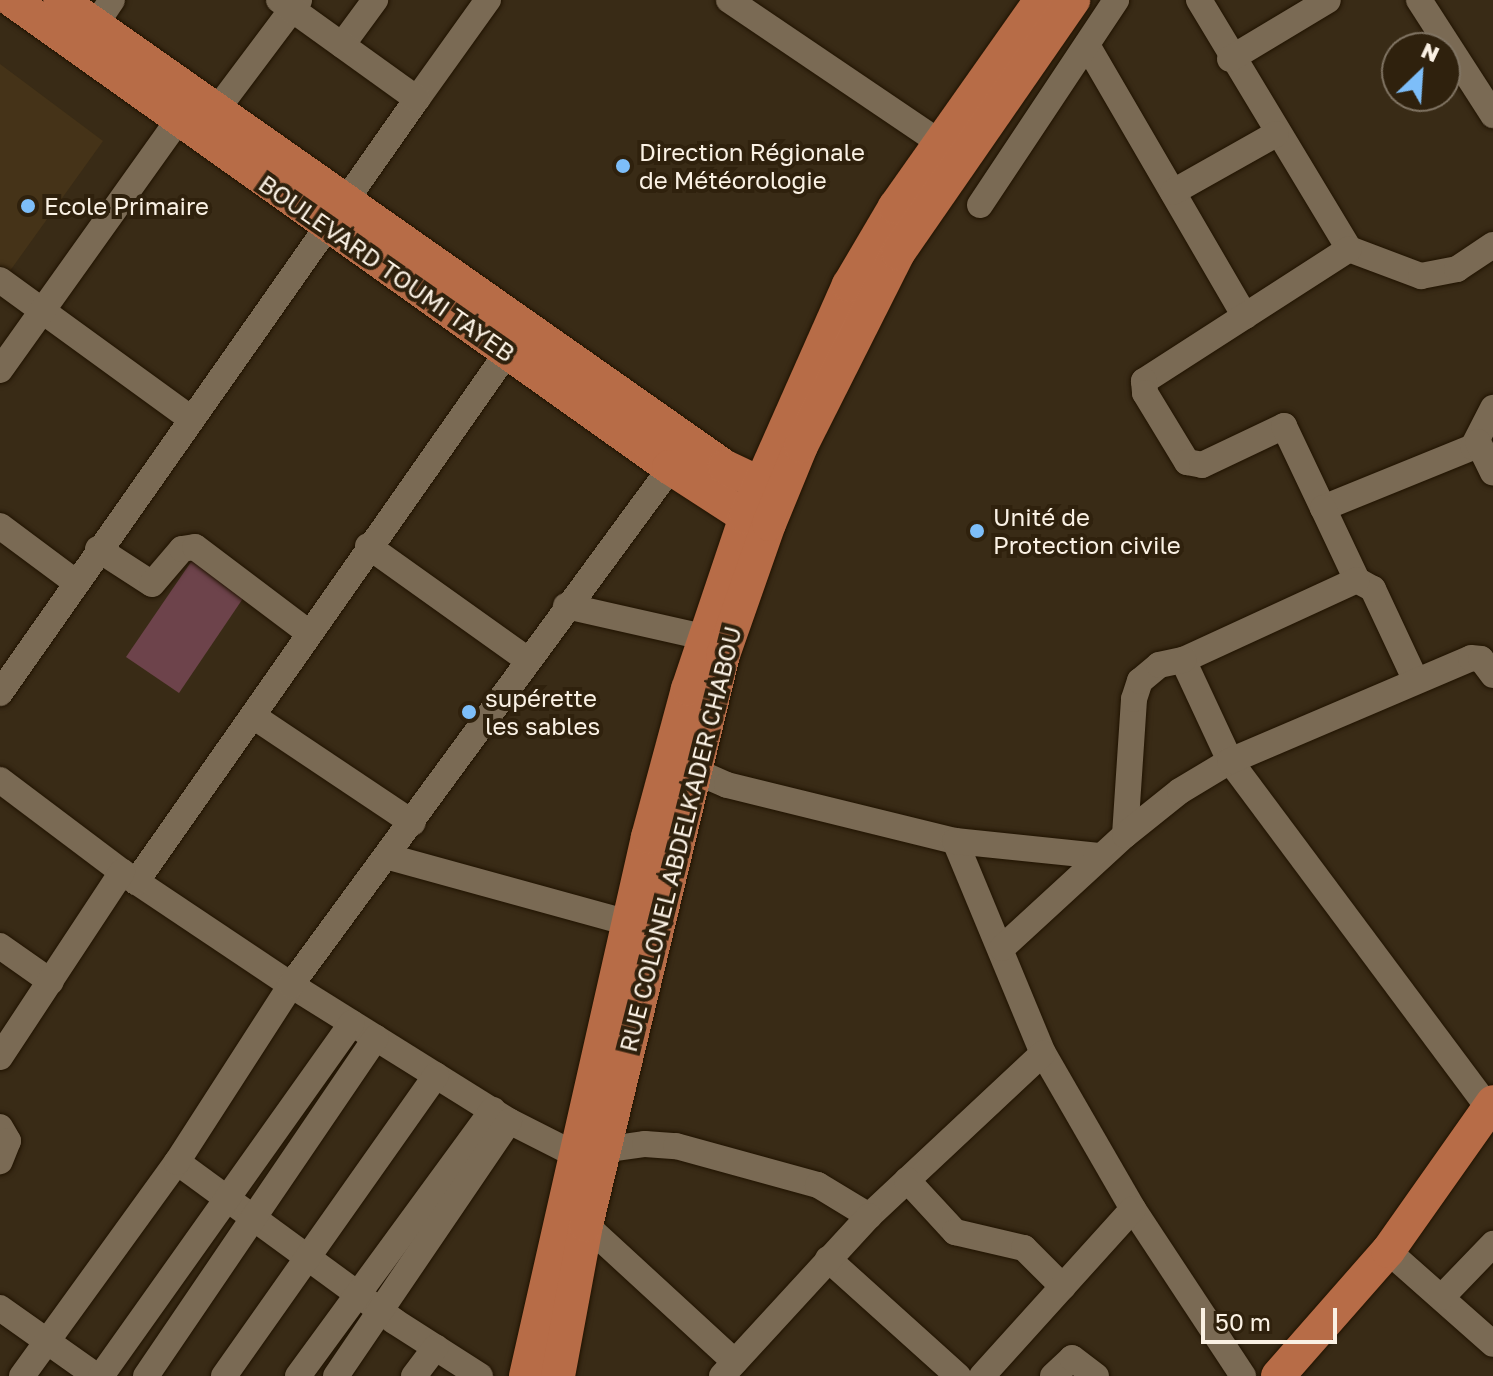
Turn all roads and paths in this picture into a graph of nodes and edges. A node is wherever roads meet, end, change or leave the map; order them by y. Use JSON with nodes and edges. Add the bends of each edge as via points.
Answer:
{"nodes":[{"id":1,"x":12,"y":0,"type":"edge"},
{"id":2,"x":60,"y":0,"type":"edge"},
{"id":3,"x":375,"y":0,"type":"edge"},
{"id":4,"x":488,"y":0,"type":"edge"},
{"id":5,"x":729,"y":0,"type":"edge"},
{"id":6,"x":1041,"y":0,"type":"edge"},
{"id":7,"x":1073,"y":0,"type":"edge"},
{"id":8,"x":1116,"y":0,"type":"edge"},
{"id":9,"x":1199,"y":0,"type":"edge"},
{"id":10,"x":1328,"y":0,"type":"edge"},
{"id":11,"x":1419,"y":0,"type":"edge"},
{"id":12,"x":290,"y":3,"type":"edge"},
{"id":13,"x":95,"y":24,"type":"edge"},
{"id":14,"x":342,"y":45,"type":"junction"},
{"id":15,"x":1087,"y":45,"type":"junction"},
{"id":16,"x":1230,"y":59,"type":"junction"},
{"id":17,"x":417,"y":99,"type":"junction"},
{"id":18,"x":196,"y":110,"type":"junction"},
{"id":19,"x":1493,"y":115,"type":"edge"},
{"id":20,"x":1276,"y":134,"type":"junction"},
{"id":21,"x":950,"y":150,"type":"junction"},
{"id":22,"x":1173,"y":192,"type":"junction"},
{"id":23,"x":980,"y":205,"type":"dead end"},
{"id":24,"x":334,"y":213,"type":"junction"},
{"id":25,"x":1349,"y":249,"type":"junction"},
{"id":26,"x":1488,"y":257,"type":"edge"},
{"id":27,"x":0,"y":280,"type":"edge"},
{"id":28,"x":42,"y":309,"type":"junction"},
{"id":29,"x":1245,"y":316,"type":"junction"},
{"id":30,"x":516,"y":340,"type":"junction"},
{"id":31,"x":0,"y":370,"type":"edge"},
{"id":32,"x":1493,"y":408,"type":"edge"},
{"id":33,"x":190,"y":418,"type":"junction"},
{"id":34,"x":1478,"y":442,"type":"junction"},
{"id":35,"x":680,"y":455,"type":"junction"},
{"id":36,"x":1493,"y":473,"type":"edge"},
{"id":37,"x":764,"y":505,"type":"junction"},
{"id":38,"x":1323,"y":508,"type":"junction"},
{"id":39,"x":0,"y":526,"type":"edge"},
{"id":40,"x":368,"y":546,"type":"junction"},
{"id":41,"x":98,"y":549,"type":"junction"},
{"id":42,"x":1357,"y":580,"type":"junction"},
{"id":43,"x":75,"y":582,"type":"junction"},
{"id":44,"x":566,"y":606,"type":"junction"},
{"id":45,"x":309,"y":633,"type":"junction"},
{"id":46,"x":704,"y":637,"type":"junction"},
{"id":47,"x":528,"y":660,"type":"junction"},
{"id":48,"x":1183,"y":660,"type":"junction"},
{"id":49,"x":1493,"y":675,"type":"edge"},
{"id":50,"x":1416,"y":681,"type":"junction"},
{"id":51,"x":0,"y":693,"type":"edge"},
{"id":52,"x":253,"y":716,"type":"junction"},
{"id":53,"x":1230,"y":761,"type":"junction"},
{"id":54,"x":683,"y":766,"type":"junction"},
{"id":55,"x":0,"y":780,"type":"edge"},
{"id":56,"x":413,"y":823,"type":"junction"},
{"id":57,"x":1125,"y":835,"type":"junction"},
{"id":58,"x":955,"y":841,"type":"junction"},
{"id":59,"x":1101,"y":856,"type":"junction"},
{"id":60,"x":389,"y":857,"type":"junction"},
{"id":61,"x":129,"y":877,"type":"junction"},
{"id":62,"x":629,"y":923,"type":"junction"},
{"id":63,"x":0,"y":946,"type":"edge"},
{"id":64,"x":1002,"y":948,"type":"junction"},
{"id":65,"x":51,"y":982,"type":"junction"},
{"id":66,"x":291,"y":985,"type":"junction"},
{"id":67,"x":352,"y":1023,"type":"junction"},
{"id":68,"x":376,"y":1038,"type":"junction"},
{"id":69,"x":1043,"y":1053,"type":"junction"},
{"id":70,"x":0,"y":1057,"type":"edge"},
{"id":71,"x":436,"y":1075,"type":"junction"},
{"id":72,"x":1492,"y":1109,"type":"edge"},
{"id":73,"x":501,"y":1115,"type":"junction"},
{"id":74,"x":0,"y":1127,"type":"edge"},
{"id":75,"x":589,"y":1153,"type":"junction"},
{"id":76,"x":0,"y":1161,"type":"edge"},
{"id":77,"x":177,"y":1162,"type":"junction"},
{"id":78,"x":907,"y":1180,"type":"junction"},
{"id":79,"x":229,"y":1197,"type":"junction"},
{"id":80,"x":1133,"y":1209,"type":"junction"},
{"id":81,"x":257,"y":1216,"type":"junction"},
{"id":82,"x":869,"y":1216,"type":"junction"},
{"id":83,"x":586,"y":1225,"type":"junction"},
{"id":84,"x":1493,"y":1244,"type":"edge"},
{"id":85,"x":1388,"y":1251,"type":"junction"},
{"id":86,"x":309,"y":1258,"type":"junction"},
{"id":87,"x":828,"y":1259,"type":"junction"},
{"id":88,"x":1063,"y":1287,"type":"junction"},
{"id":89,"x":359,"y":1293,"type":"junction"},
{"id":90,"x":1442,"y":1297,"type":"junction"},
{"id":91,"x":0,"y":1308,"type":"edge"},
{"id":92,"x":382,"y":1311,"type":"junction"},
{"id":93,"x":47,"y":1341,"type":"junction"},
{"id":94,"x":1493,"y":1344,"type":"edge"},
{"id":95,"x":436,"y":1347,"type":"junction"},
{"id":96,"x":729,"y":1369,"type":"edge"},
{"id":97,"x":991,"y":1373,"type":"edge"},
{"id":98,"x":22,"y":1376,"type":"edge"},
{"id":99,"x":98,"y":1376,"type":"edge"},
{"id":100,"x":146,"y":1376,"type":"edge"},
{"id":101,"x":224,"y":1376,"type":"edge"},
{"id":102,"x":298,"y":1376,"type":"edge"},
{"id":103,"x":336,"y":1376,"type":"edge"},
{"id":104,"x":414,"y":1376,"type":"edge"},
{"id":105,"x":480,"y":1376,"type":"edge"},
{"id":106,"x":526,"y":1376,"type":"edge"},
{"id":107,"x":558,"y":1376,"type":"edge"},
{"id":108,"x":958,"y":1376,"type":"edge"},
{"id":109,"x":1053,"y":1376,"type":"edge"},
{"id":110,"x":1096,"y":1376,"type":"edge"},
{"id":111,"x":1243,"y":1376,"type":"edge"},
{"id":112,"x":1278,"y":1376,"type":"edge"}],
"edges":[{"from":1,"to":13,"type":"main road","name":"BOULEVARD TOUMI TAYEB"},
{"from":2,"to":13,"type":"main road","name":"BOULEVARD TOUMI TAYEB"},
{"from":3,"to":14,"type":"street"},
{"from":4,"to":17,"type":"street"},
{"from":5,"to":21,"type":"street"},
{"from":6,"to":21,"type":"main road","name":"RUE COLONEL ABDELKADER CHABOU"},
{"from":7,"to":21,"type":"main road","name":"RUE COLONEL ABDELKADER CHABOU"},
{"from":8,"to":15,"type":"street"},
{"from":9,"to":16,"type":"street"},
{"from":10,"to":16,"type":"street"},
{"from":11,"to":19,"type":"street"},
{"from":12,"to":14,"type":"street"},
{"from":12,"to":18,"type":"street"},
{"from":13,"to":18,"type":"main road","name":"BOULEVARD TOUMI TAYEB"},
{"from":14,"to":17,"type":"street"},
{"from":15,"to":22,"type":"street"},
{"from":15,"to":23,"type":"street"},
{"from":16,"to":20,"type":"street"},
{"from":17,"to":24,"type":"street"},
{"from":18,"to":24,"type":"main road","name":"BOULEVARD TOUMI TAYEB"},
{"from":18,"to":28,"type":"street"},
{"from":20,"to":22,"type":"street"},
{"from":20,"to":25,"type":"street"},
{"from":21,"to":37,"type":"main road","name":"RUE COLONEL ABDELKADER CHABOU","via":[[849,285]]},
{"from":22,"to":29,"type":"street"},
{"from":24,"to":30,"type":"main road","name":"BOULEVARD TOUMI TAYEB"},
{"from":24,"to":33,"type":"street"},
{"from":25,"to":26,"type":"street","via":[[1421,276]]},
{"from":25,"to":29,"type":"street"},
{"from":27,"to":28,"type":"street"},
{"from":28,"to":31,"type":"street"},
{"from":28,"to":33,"type":"street"},
{"from":29,"to":38,"type":"street","via":[[1148,376],[1145,393],[1187,462],[1202,465],[1284,426]]},
{"from":30,"to":35,"type":"main road","name":"BOULEVARD TOUMI TAYEB"},
{"from":30,"to":40,"type":"street"},
{"from":32,"to":34,"type":"street"},
{"from":33,"to":41,"type":"street"},
{"from":34,"to":36,"type":"street"},
{"from":34,"to":38,"type":"street"},
{"from":35,"to":37,"type":"main road","name":"BOULEVARD TOUMI TAYEB"},
{"from":35,"to":44,"type":"street"},
{"from":37,"to":46,"type":"main road","name":"RUE COLONEL ABDELKADER CHABOU"},
{"from":37,"to":54,"type":"main road","name":"RUE COLONEL ABDELKADER CHABOU","via":[[723,655]]},
{"from":38,"to":42,"type":"street"},
{"from":39,"to":43,"type":"street"},
{"from":40,"to":45,"type":"street"},
{"from":40,"to":47,"type":"street"},
{"from":41,"to":43,"type":"street"},
{"from":41,"to":45,"type":"street","via":[[152,584],[182,549],[195,547]]},
{"from":42,"to":48,"type":"street"},
{"from":42,"to":50,"type":"street","via":[[1373,589]]},
{"from":43,"to":51,"type":"street"},
{"from":44,"to":46,"type":"street"},
{"from":44,"to":47,"type":"street"},
{"from":45,"to":52,"type":"street"},
{"from":46,"to":54,"type":"main road","name":"RUE COLONEL ABDELKADER CHABOU"},
{"from":47,"to":56,"type":"street"},
{"from":48,"to":53,"type":"street"},
{"from":48,"to":57,"type":"street","via":[[1152,670],[1140,681],[1134,699]]},
{"from":49,"to":50,"type":"street","via":[[1481,659],[1471,658]]},
{"from":50,"to":53,"type":"street"},
{"from":52,"to":56,"type":"street"},
{"from":52,"to":61,"type":"street"},
{"from":53,"to":57,"type":"street","via":[[1180,791]]},
{"from":53,"to":72,"type":"street"},
{"from":54,"to":58,"type":"street","via":[[727,785],[869,824]]},
{"from":54,"to":62,"type":"main road","name":"RUE COLONEL ABDELKADER CHABOU"},
{"from":54,"to":75,"type":"main road","name":"RUE COLONEL ABDELKADER CHABOU"},
{"from":55,"to":61,"type":"street"},
{"from":56,"to":60,"type":"street"},
{"from":57,"to":59,"type":"street"},
{"from":58,"to":59,"type":"street"},
{"from":58,"to":64,"type":"street"},
{"from":59,"to":64,"type":"street"},
{"from":60,"to":62,"type":"street"},
{"from":60,"to":66,"type":"street"},
{"from":61,"to":65,"type":"street"},
{"from":61,"to":66,"type":"street"},
{"from":62,"to":75,"type":"main road","name":"RUE COLONEL ABDELKADER CHABOU"},
{"from":63,"to":65,"type":"street"},
{"from":64,"to":69,"type":"street"},
{"from":65,"to":70,"type":"street"},
{"from":66,"to":67,"type":"street"},
{"from":66,"to":77,"type":"street"},
{"from":67,"to":68,"type":"street"},
{"from":67,"to":79,"type":"street"},
{"from":68,"to":71,"type":"street"},
{"from":68,"to":81,"type":"street"},
{"from":69,"to":78,"type":"street"},
{"from":69,"to":80,"type":"street"},
{"from":71,"to":73,"type":"street"},
{"from":71,"to":86,"type":"street"},
{"from":72,"to":85,"type":"main road"},
{"from":73,"to":75,"type":"street"},
{"from":73,"to":89,"type":"street"},
{"from":73,"to":92,"type":"street"},
{"from":74,"to":76,"type":"street","via":[[8,1141]]},
{"from":75,"to":82,"type":"street","via":[[645,1144],[676,1146],[818,1185]]},
{"from":75,"to":83,"type":"main road","name":"RUE COLONEL ABDELKADER CHABOU"},
{"from":75,"to":106,"type":"main road","name":"RUE COLONEL ABDELKADER CHABOU"},
{"from":77,"to":79,"type":"street"},
{"from":77,"to":93,"type":"street"},
{"from":78,"to":82,"type":"street"},
{"from":78,"to":88,"type":"street","via":[[955,1232],[1024,1248]]},
{"from":79,"to":81,"type":"street"},
{"from":79,"to":99,"type":"street"},
{"from":80,"to":88,"type":"street"},
{"from":80,"to":111,"type":"street"},
{"from":81,"to":86,"type":"street"},
{"from":81,"to":100,"type":"street"},
{"from":82,"to":87,"type":"street"},
{"from":83,"to":96,"type":"street"},
{"from":83,"to":107,"type":"main road","name":"RUE COLONEL ABDELKADER CHABOU"},
{"from":84,"to":90,"type":"street"},
{"from":85,"to":90,"type":"street"},
{"from":85,"to":112,"type":"main road"},
{"from":86,"to":89,"type":"street"},
{"from":86,"to":101,"type":"street"},
{"from":87,"to":96,"type":"street"},
{"from":87,"to":108,"type":"street"},
{"from":88,"to":97,"type":"street"},
{"from":89,"to":92,"type":"street"},
{"from":89,"to":102,"type":"street"},
{"from":90,"to":94,"type":"street"},
{"from":91,"to":93,"type":"street"},
{"from":92,"to":95,"type":"street"},
{"from":92,"to":103,"type":"street"},
{"from":93,"to":98,"type":"street"},
{"from":93,"to":99,"type":"street"},
{"from":95,"to":104,"type":"street"},
{"from":95,"to":105,"type":"street"},
{"from":109,"to":110,"type":"street","via":[[1072,1358]]}]}
